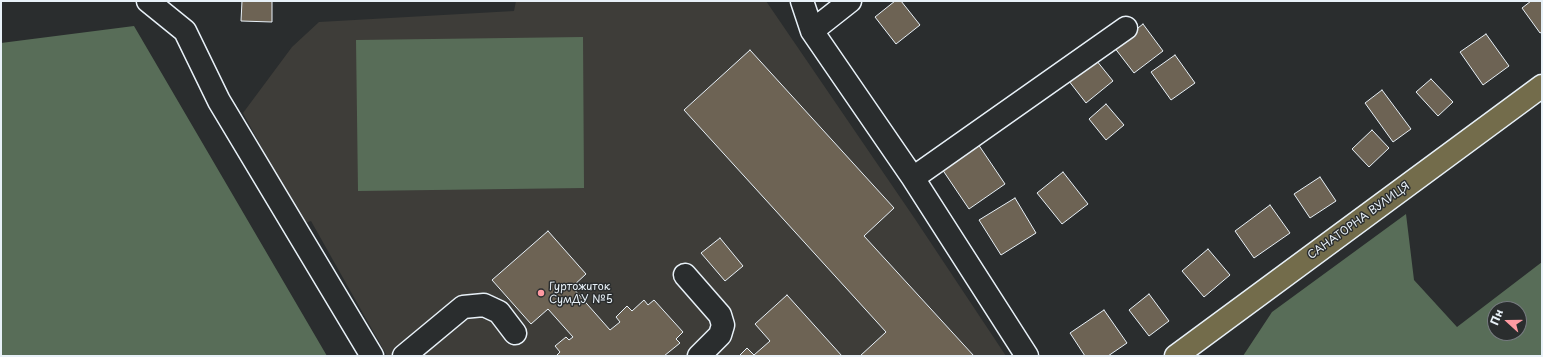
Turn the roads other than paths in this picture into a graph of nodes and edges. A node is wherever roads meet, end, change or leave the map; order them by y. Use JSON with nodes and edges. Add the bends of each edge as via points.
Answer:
{"nodes":[{"id":1,"x":148,"y":1,"type":"edge"},
{"id":2,"x":802,"y":1,"type":"edge"},
{"id":3,"x":850,"y":1,"type":"edge"},
{"id":4,"x":1126,"y":28,"type":"dead end"},
{"id":5,"x":812,"y":31,"type":"junction"},
{"id":6,"x":1542,"y":86,"type":"edge"},
{"id":7,"x":913,"y":178,"type":"junction"},
{"id":8,"x":685,"y":275,"type":"dead end"},
{"id":9,"x":515,"y":333,"type":"dead end"},
{"id":10,"x":372,"y":356,"type":"edge"},
{"id":11,"x":404,"y":356,"type":"edge"},
{"id":12,"x":699,"y":356,"type":"edge"},
{"id":13,"x":1027,"y":356,"type":"edge"},
{"id":14,"x":1176,"y":356,"type":"edge"}],
"edges":[{"from":1,"to":10,"type":"street","via":[[185,31],[218,101]]},
{"from":2,"to":5,"type":"street"},
{"from":3,"to":5,"type":"street"},
{"from":4,"to":7,"type":"street"},
{"from":5,"to":7,"type":"street"},
{"from":6,"to":14,"type":"main road","name":"САНАТОРНА ВУЛИЦЯ"},
{"from":7,"to":13,"type":"street"},
{"from":8,"to":12,"type":"street","via":[[720,315],[723,325],[720,335]]},
{"from":9,"to":11,"type":"street","via":[[499,312],[484,305],[463,307]]}]}
